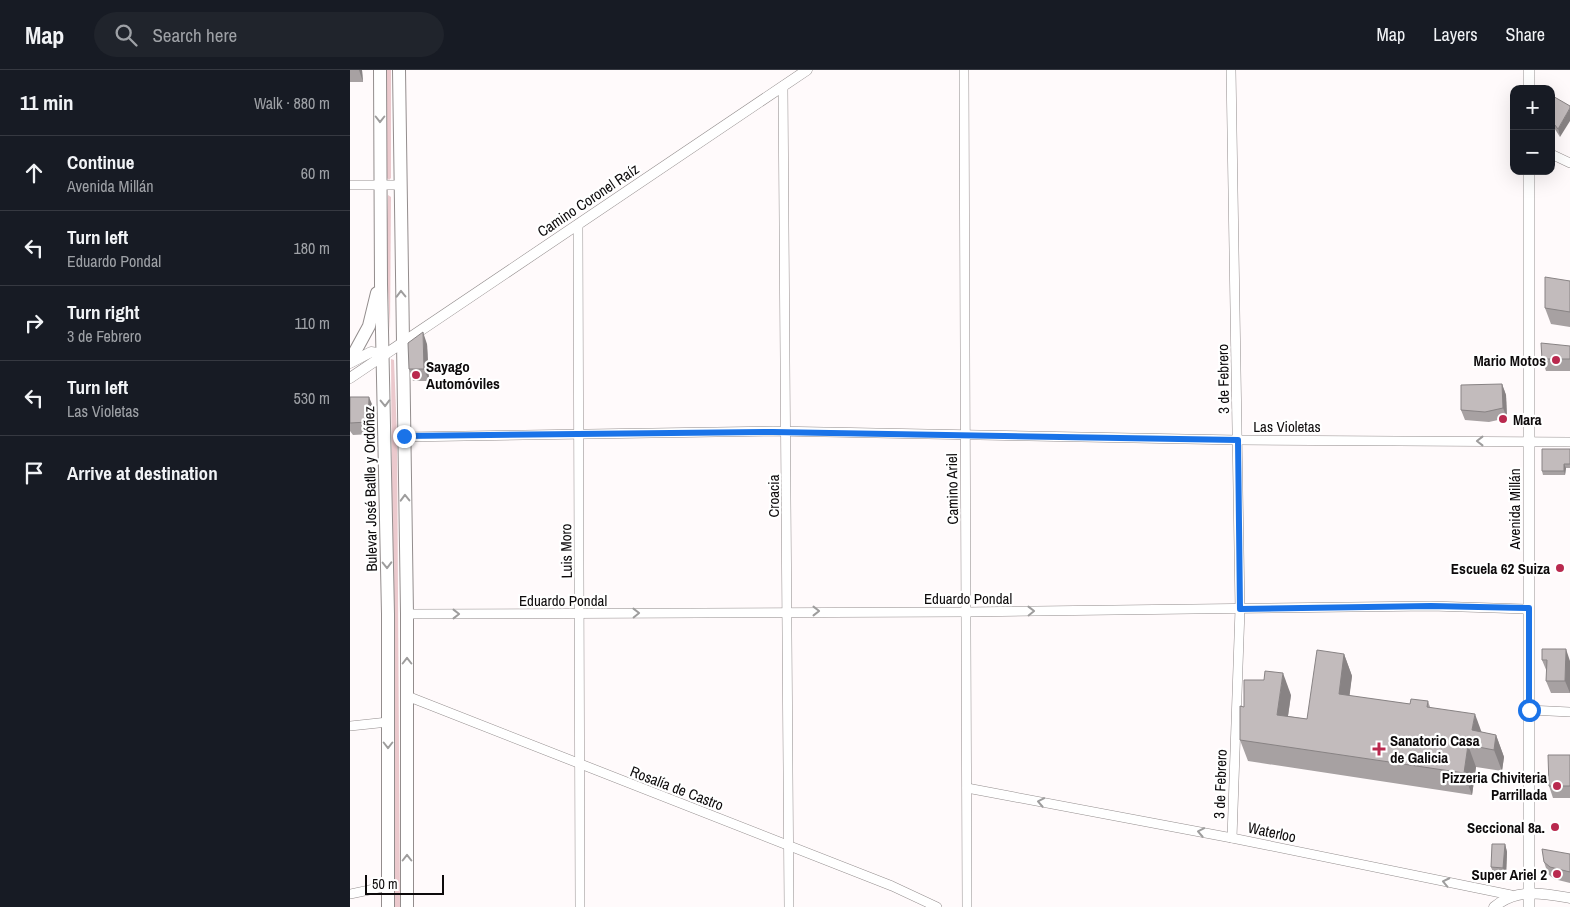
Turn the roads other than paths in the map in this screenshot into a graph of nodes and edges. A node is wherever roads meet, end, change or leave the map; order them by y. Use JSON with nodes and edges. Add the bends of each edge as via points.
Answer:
{"nodes":[{"id":1,"x":380,"y":70,"type":"edge"},
{"id":2,"x":399,"y":70,"type":"edge"},
{"id":3,"x":807,"y":70,"type":"edge"},
{"id":4,"x":964,"y":70,"type":"edge"},
{"id":5,"x":1231,"y":70,"type":"edge"},
{"id":6,"x":1529,"y":70,"type":"edge"},
{"id":7,"x":1529,"y":85,"type":"edge"},
{"id":8,"x":783,"y":86,"type":"junction"},
{"id":9,"x":1555,"y":156,"type":"edge"},
{"id":10,"x":1570,"y":163,"type":"edge"},
{"id":11,"x":1529,"y":175,"type":"edge"},
{"id":12,"x":350,"y":185,"type":"edge"},
{"id":13,"x":381,"y":185,"type":"junction"},
{"id":14,"x":399,"y":185,"type":"junction"},
{"id":15,"x":578,"y":225,"type":"junction"},
{"id":16,"x":381,"y":284,"type":"junction"},
{"id":17,"x":402,"y":342,"type":"junction"},
{"id":18,"x":384,"y":354,"type":"junction"},
{"id":19,"x":350,"y":362,"type":"edge"},
{"id":20,"x":350,"y":378,"type":"edge"},
{"id":21,"x":787,"y":432,"type":"junction"},
{"id":22,"x":579,"y":434,"type":"junction"},
{"id":23,"x":965,"y":435,"type":"junction"},
{"id":24,"x":404,"y":436,"type":"junction"},
{"id":25,"x":1238,"y":440,"type":"junction"},
{"id":26,"x":1529,"y":442,"type":"junction"},
{"id":27,"x":1570,"y":442,"type":"edge"},
{"id":28,"x":1529,"y":608,"type":"junction"},
{"id":29,"x":1240,"y":609,"type":"junction"},
{"id":30,"x":788,"y":611,"type":"junction"},
{"id":31,"x":967,"y":612,"type":"junction"},
{"id":32,"x":581,"y":613,"type":"junction"},
{"id":33,"x":407,"y":614,"type":"junction"},
{"id":34,"x":407,"y":696,"type":"junction"},
{"id":35,"x":1529,"y":710,"type":"junction"},
{"id":36,"x":1570,"y":712,"type":"edge"},
{"id":37,"x":388,"y":722,"type":"junction"},
{"id":38,"x":350,"y":726,"type":"edge"},
{"id":39,"x":578,"y":764,"type":"junction"},
{"id":40,"x":967,"y":788,"type":"junction"},
{"id":41,"x":1232,"y":838,"type":"junction"},
{"id":42,"x":788,"y":845,"type":"junction"},
{"id":43,"x":388,"y":886,"type":"junction"},
{"id":44,"x":1529,"y":893,"type":"junction"},
{"id":45,"x":350,"y":894,"type":"edge"},
{"id":46,"x":1511,"y":895,"type":"junction"},
{"id":47,"x":1570,"y":898,"type":"edge"},
{"id":48,"x":388,"y":907,"type":"edge"},
{"id":49,"x":407,"y":907,"type":"edge"},
{"id":50,"x":580,"y":907,"type":"edge"},
{"id":51,"x":789,"y":907,"type":"edge"},
{"id":52,"x":937,"y":907,"type":"edge"},
{"id":53,"x":967,"y":907,"type":"edge"},
{"id":54,"x":1494,"y":907,"type":"edge"},
{"id":55,"x":1529,"y":907,"type":"edge"}],
"edges":[{"from":1,"to":13,"type":"main road","name":"Bulevar José Batlle y Ordóñez","one_way":true},
{"from":2,"to":14,"type":"main road"},
{"from":3,"to":8,"type":"street","name":"Camino Coronel Raíz"},
{"from":4,"to":23,"type":"street","name":"Camino Ariel"},
{"from":5,"to":25,"type":"street","name":"3 de Febrero"},
{"from":6,"to":7,"type":"main road"},
{"from":8,"to":15,"type":"street","name":"Camino Coronel Raíz"},
{"from":8,"to":21,"type":"street","name":"Croacia"},
{"from":9,"to":10,"type":"street"},
{"from":11,"to":26,"type":"main road","name":"Avenida Millán"},
{"from":12,"to":13,"type":"street"},
{"from":13,"to":14,"type":"street"},
{"from":13,"to":16,"type":"main road","name":"Bulevar José Batlle y Ordóñez"},
{"from":17,"to":14,"type":"main road","one_way":true},
{"from":15,"to":17,"type":"street","name":"Camino Coronel Raíz"},
{"from":15,"to":22,"type":"street","name":"Luis Moro"},
{"from":16,"to":18,"type":"main road","name":"Bulevar José Batlle y Ordóñez"},
{"from":16,"to":19,"type":"main road","via":[[368,326]]},
{"from":17,"to":18,"type":"street","name":"Camino Coronel Raíz"},
{"from":17,"to":24,"type":"main road"},
{"from":18,"to":19,"type":"street","name":"Camino Coronel Raíz","via":[[371,352]]},
{"from":18,"to":20,"type":"street","name":"Camino Coronel Raíz"},
{"from":18,"to":37,"type":"main road","name":"Bulevar José Batlle y Ordóñez","one_way":true},
{"from":21,"to":22,"type":"street","name":"Las Violetas"},
{"from":21,"to":23,"type":"street","name":"Las Violetas"},
{"from":21,"to":30,"type":"street","name":"Croacia"},
{"from":22,"to":24,"type":"street","name":"Las Violetas"},
{"from":22,"to":32,"type":"street","name":"Luis Moro"},
{"from":23,"to":25,"type":"street","name":"Las Violetas"},
{"from":23,"to":31,"type":"street","name":"Camino Ariel"},
{"from":33,"to":24,"type":"main road","one_way":true},
{"from":26,"to":25,"type":"street","name":"Las Violetas","one_way":true},
{"from":25,"to":29,"type":"street","name":"3 de Febrero"},
{"from":26,"to":27,"type":"street","name":"Las Violetas"},
{"from":26,"to":28,"type":"main road","name":"Avenida Millán"},
{"from":28,"to":29,"type":"street","name":"Eduardo Pondal"},
{"from":28,"to":35,"type":"main road","name":"Avenida Millán"},
{"from":31,"to":29,"type":"street","name":"Eduardo Pondal","one_way":true},
{"from":29,"to":41,"type":"street","name":"3 de Febrero"},
{"from":30,"to":31,"type":"street","name":"Eduardo Pondal","one_way":true},
{"from":32,"to":30,"type":"street","name":"Eduardo Pondal","one_way":true},
{"from":30,"to":42,"type":"street","name":"Croacia"},
{"from":31,"to":40,"type":"street","name":"Camino Ariel"},
{"from":33,"to":32,"type":"street","name":"Eduardo Pondal","one_way":true},
{"from":32,"to":39,"type":"street","name":"Luis Moro"},
{"from":34,"to":33,"type":"main road","one_way":true},
{"from":34,"to":39,"type":"street","name":"Rosalía de Castro"},
{"from":49,"to":34,"type":"main road","one_way":true},
{"from":35,"to":36,"type":"street"},
{"from":35,"to":44,"type":"main road","name":"Avenida Millán"},
{"from":37,"to":38,"type":"street"},
{"from":37,"to":43,"type":"main road","name":"Bulevar José Batlle y Ordóñez","one_way":true},
{"from":39,"to":42,"type":"street","name":"Rosalía de Castro"},
{"from":39,"to":50,"type":"street","name":"Luis Moro"},
{"from":41,"to":40,"type":"street","name":"Waterloo","one_way":true},
{"from":40,"to":53,"type":"street","name":"Camino Ariel"},
{"from":46,"to":41,"type":"street","name":"Waterloo","one_way":true},
{"from":42,"to":51,"type":"street","name":"Croacia"},
{"from":42,"to":52,"type":"street","name":"Rosalía de Castro"},
{"from":43,"to":45,"type":"street"},
{"from":43,"to":48,"type":"main road","name":"Bulevar José Batlle y Ordóñez"},
{"from":44,"to":46,"type":"street"},
{"from":44,"to":47,"type":"street"},
{"from":44,"to":55,"type":"main road","name":"Avenida Millán"},
{"from":46,"to":54,"type":"street"}]}
